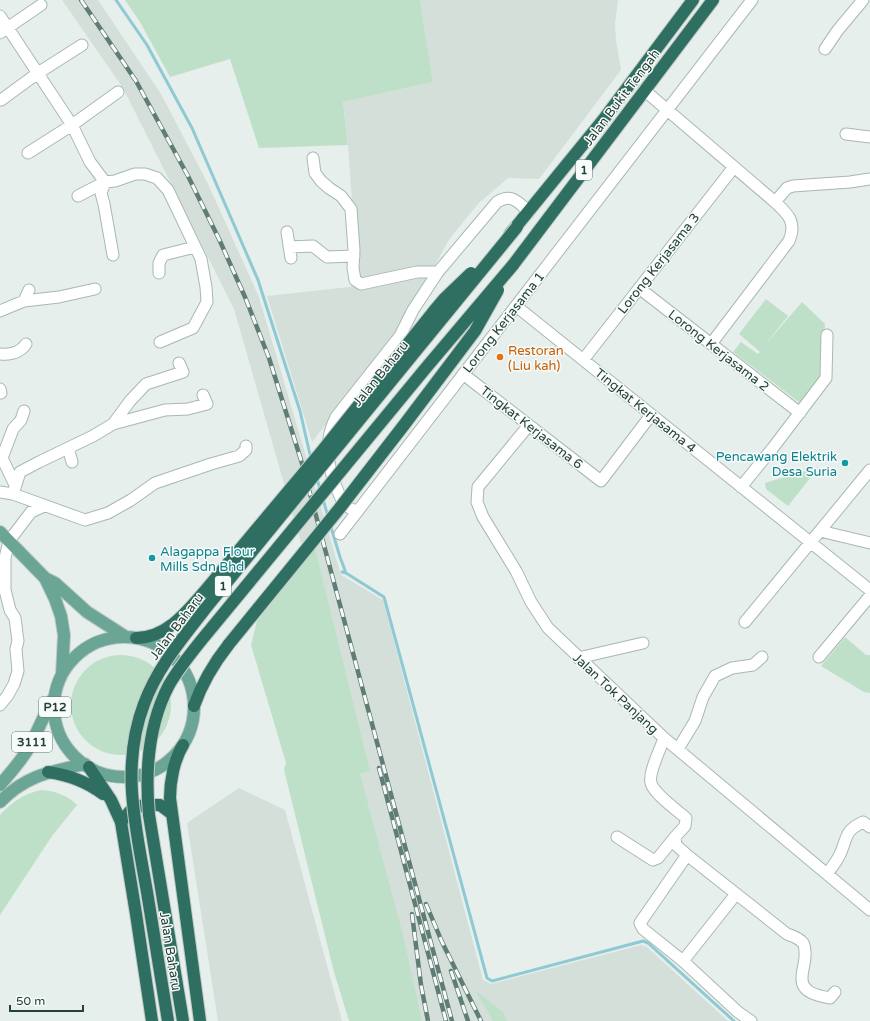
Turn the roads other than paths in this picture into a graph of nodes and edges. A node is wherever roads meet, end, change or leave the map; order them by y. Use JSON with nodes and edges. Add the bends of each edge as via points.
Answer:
{"nodes":[{"id":1,"x":693,"y":0,"type":"edge"},
{"id":2,"x":713,"y":0,"type":"edge"},
{"id":3,"x":752,"y":0,"type":"edge"},
{"id":4,"x":862,"y":0,"type":"edge"},
{"id":5,"x":41,"y":5,"type":"dead end"},
{"id":6,"x":0,"y":16,"type":"edge"},
{"id":7,"x":4,"y":30,"type":"edge"},
{"id":8,"x":82,"y":45,"type":"dead end"},
{"id":9,"x":825,"y":49,"type":"dead end"},
{"id":10,"x":38,"y":73,"type":"junction"},
{"id":11,"x":644,"y":90,"type":"junction"},
{"id":12,"x":118,"y":92,"type":"dead end"},
{"id":13,"x":1,"y":100,"type":"dead end"},
{"id":14,"x":667,"y":110,"type":"junction"},
{"id":15,"x":72,"y":125,"type":"junction"},
{"id":16,"x":846,"y":134,"type":"dead end"},
{"id":17,"x":870,"y":136,"type":"edge"},
{"id":18,"x":28,"y":153,"type":"dead end"},
{"id":19,"x":313,"y":158,"type":"dead end"},
{"id":20,"x":734,"y":167,"type":"junction"},
{"id":21,"x":870,"y":179,"type":"edge"},
{"id":22,"x":105,"y":182,"type":"junction"},
{"id":23,"x":78,"y":196,"type":"dead end"},
{"id":24,"x":775,"y":202,"type":"junction"},
{"id":25,"x":529,"y":212,"type":"junction"},
{"id":26,"x":517,"y":227,"type":"junction"},
{"id":27,"x":287,"y":232,"type":"dead end"},
{"id":28,"x":195,"y":247,"type":"junction"},
{"id":29,"x":524,"y":251,"type":"joint"},
{"id":30,"x":113,"y":255,"type":"dead end"},
{"id":31,"x":354,"y":256,"type":"junction"},
{"id":32,"x":513,"y":265,"type":"junction"},
{"id":33,"x":438,"y":272,"type":"junction"},
{"id":34,"x":160,"y":273,"type":"dead end"},
{"id":35,"x":639,"y":288,"type":"junction"},
{"id":36,"x":96,"y":289,"type":"dead end"},
{"id":37,"x":29,"y":290,"type":"dead end"},
{"id":38,"x":24,"y":301,"type":"junction"},
{"id":39,"x":516,"y":306,"type":"junction"},
{"id":40,"x":0,"y":311,"type":"edge"},
{"id":41,"x":827,"y":335,"type":"dead end"},
{"id":42,"x":160,"y":342,"type":"dead end"},
{"id":43,"x":26,"y":344,"type":"dead end"},
{"id":44,"x":711,"y":344,"type":"junction"},
{"id":45,"x":0,"y":354,"type":"edge"},
{"id":46,"x":583,"y":360,"type":"junction"},
{"id":47,"x":179,"y":363,"type":"dead end"},
{"id":48,"x":463,"y":374,"type":"junction"},
{"id":49,"x":203,"y":395,"type":"dead end"},
{"id":50,"x":24,"y":411,"type":"dead end"},
{"id":51,"x":800,"y":413,"type":"junction"},
{"id":52,"x":651,"y":415,"type":"junction"},
{"id":53,"x":113,"y":424,"type":"junction"},
{"id":54,"x":529,"y":425,"type":"junction"},
{"id":55,"x":246,"y":446,"type":"dead end"},
{"id":56,"x":68,"y":448,"type":"junction"},
{"id":57,"x":72,"y":462,"type":"dead end"},
{"id":58,"x":870,"y":470,"type":"edge"},
{"id":59,"x":741,"y":487,"type":"junction"},
{"id":60,"x":14,"y":489,"type":"junction"},
{"id":61,"x":0,"y":492,"type":"edge"},
{"id":62,"x":44,"y":506,"type":"junction"},
{"id":63,"x":357,"y":512,"type":"junction"},
{"id":64,"x":820,"y":531,"type":"junction"},
{"id":65,"x":0,"y":532,"type":"edge"},
{"id":66,"x":340,"y":534,"type":"dead end"},
{"id":67,"x":9,"y":541,"type":"junction"},
{"id":68,"x":810,"y":542,"type":"junction"},
{"id":69,"x":870,"y":543,"type":"edge"},
{"id":70,"x":45,"y":578,"type":"junction"},
{"id":71,"x":870,"y":590,"type":"edge"},
{"id":72,"x":870,"y":596,"type":"edge"},
{"id":73,"x":744,"y":622,"type":"dead end"},
{"id":74,"x":131,"y":638,"type":"junction"},
{"id":75,"x":643,"y":643,"type":"dead end"},
{"id":76,"x":762,"y":657,"type":"dead end"},
{"id":77,"x":819,"y":657,"type":"dead end"},
{"id":78,"x":578,"y":658,"type":"junction"},
{"id":79,"x":62,"y":676,"type":"junction"},
{"id":80,"x":56,"y":694,"type":"junction"},
{"id":81,"x":0,"y":705,"type":"edge"},
{"id":82,"x":194,"y":706,"type":"junction"},
{"id":83,"x":664,"y":738,"type":"junction"},
{"id":84,"x":183,"y":745,"type":"junction"},
{"id":85,"x":678,"y":750,"type":"junction"},
{"id":86,"x":87,"y":765,"type":"junction"},
{"id":87,"x":48,"y":772,"type":"junction"},
{"id":88,"x":0,"y":785,"type":"edge"},
{"id":89,"x":0,"y":802,"type":"edge"},
{"id":90,"x":114,"y":806,"type":"junction"},
{"id":91,"x":172,"y":814,"type":"junction"},
{"id":92,"x":121,"y":822,"type":"junction"},
{"id":93,"x":870,"y":826,"type":"edge"},
{"id":94,"x":617,"y":837,"type":"dead end"},
{"id":95,"x":675,"y":837,"type":"junction"},
{"id":96,"x":687,"y":855,"type":"junction"},
{"id":97,"x":827,"y":874,"type":"junction"},
{"id":98,"x":736,"y":894,"type":"junction"},
{"id":99,"x":870,"y":910,"type":"edge"},
{"id":100,"x":683,"y":961,"type":"junction"},
{"id":101,"x":835,"y":992,"type":"dead end"},
{"id":102,"x":152,"y":1021,"type":"edge"},
{"id":103,"x":168,"y":1021,"type":"edge"},
{"id":104,"x":183,"y":1021,"type":"edge"},
{"id":105,"x":200,"y":1021,"type":"edge"},
{"id":106,"x":751,"y":1021,"type":"edge"}],
"edges":[{"from":1,"to":25,"type":"highway","name":"Jalan Bukit Tengah","number":"1","via":[[603,120]]},
{"from":2,"to":11,"type":"highway","name":"Jalan Bukit Tengah","number":"1"},
{"from":3,"to":14,"type":"street","name":"Lorong Kerjasama 1"},
{"from":4,"to":9,"type":"street"},
{"from":5,"to":7,"type":"street"},
{"from":6,"to":7,"type":"street"},
{"from":7,"to":10,"type":"street"},
{"from":8,"to":10,"type":"street"},
{"from":10,"to":13,"type":"street"},
{"from":10,"to":15,"type":"street"},
{"from":11,"to":14,"type":"street"},
{"from":11,"to":29,"type":"highway","name":"Jalan Bukit Tengah","number":"1"},
{"from":12,"to":15,"type":"street"},
{"from":14,"to":20,"type":"street"},
{"from":14,"to":39,"type":"street","name":"Lorong Kerjasama 1"},
{"from":15,"to":18,"type":"street"},
{"from":15,"to":22,"type":"street","via":[[90,162]]},
{"from":16,"to":17,"type":"street"},
{"from":19,"to":31,"type":"street","via":[[315,172],[321,181],[341,196],[350,209]]},
{"from":20,"to":24,"type":"street"},
{"from":20,"to":35,"type":"street","name":"Lorong Kerjasama 3"},
{"from":21,"to":24,"type":"street","via":[[792,186]]},
{"from":22,"to":23,"type":"street"},
{"from":22,"to":28,"type":"street","via":[[135,174],[157,178],[168,190]]},
{"from":22,"to":30,"type":"street","via":[[102,193]]},
{"from":24,"to":44,"type":"street","via":[[792,222],[789,241]]},
{"from":25,"to":26,"type":"highway","name":"Jalan Bukit Tengah","number":"1"},
{"from":25,"to":33,"type":"street","via":[[514,199],[503,198]]},
{"from":26,"to":74,"type":"highway","bridge":true,"via":[[441,302],[322,451],[184,615],[153,635]]},
{"from":26,"to":103,"type":"highway","name":"Jalan Baharu","number":"1","bridge":true,"via":[[205,610],[161,668],[144,703],[132,754],[132,801]]},
{"from":27,"to":31,"type":"street","via":[[290,253],[313,246],[328,257]]},
{"from":28,"to":34,"type":"street","via":[[164,255],[159,264]]},
{"from":28,"to":42,"type":"street","via":[[201,259],[207,302],[193,328]]},
{"from":29,"to":32,"type":"highway","name":"Jalan Baharu","number":"1"},
{"from":31,"to":33,"type":"street","via":[[356,280],[361,284],[422,272]]},
{"from":32,"to":82,"type":"highway","bridge":true,"via":[[471,337],[339,509],[216,661],[204,680]]},
{"from":32,"to":104,"type":"highway","name":"Jalan Baharu","number":"1","bridge":true,"via":[[209,631],[169,686],[157,717],[149,751],[147,793]]},
{"from":33,"to":63,"type":"street","via":[[413,310],[400,336],[330,427],[330,473],[342,501]]},
{"from":35,"to":44,"type":"street","name":"Lorong Kerjasama 2"},
{"from":35,"to":46,"type":"street","name":"Lorong Kerjasama 3"},
{"from":36,"to":38,"type":"street"},
{"from":37,"to":38,"type":"street"},
{"from":38,"to":40,"type":"street"},
{"from":39,"to":46,"type":"street","name":"Tingkat Kerjasama 4"},
{"from":39,"to":48,"type":"street","name":"Lorong Kerjasama 1"},
{"from":41,"to":51,"type":"street","via":[[826,378]]},
{"from":43,"to":45,"type":"street","via":[[21,351],[8,355]]},
{"from":44,"to":51,"type":"street","name":"Lorong Kerjasama 2"},
{"from":46,"to":52,"type":"street","name":"Tingkat Kerjasama 4"},
{"from":47,"to":53,"type":"street","via":[[183,372],[146,384],[130,400]]},
{"from":48,"to":54,"type":"street","name":"Tingkat Kerjasama 6"},
{"from":48,"to":63,"type":"street","name":"Lorong Kerjasama 1"},
{"from":49,"to":53,"type":"street","via":[[207,404],[188,409],[165,410]]},
{"from":50,"to":60,"type":"street","via":[[21,420],[13,429],[2,458]]},
{"from":51,"to":59,"type":"street"},
{"from":52,"to":54,"type":"street","name":"Tingkat Kerjasama 6","via":[[601,481]]},
{"from":52,"to":59,"type":"street","name":"Tingkat Kerjasama 4"},
{"from":53,"to":56,"type":"street"},
{"from":54,"to":78,"type":"street","name":"Jalan Tok Panjang","via":[[478,487],[477,502],[531,602],[548,628]]},
{"from":55,"to":62,"type":"street","via":[[246,450],[239,456],[155,483],[108,513],[85,520]]},
{"from":56,"to":57,"type":"street"},
{"from":56,"to":60,"type":"street","via":[[20,472]]},
{"from":58,"to":64,"type":"street"},
{"from":59,"to":68,"type":"street","name":"Tingkat Kerjasama 4"},
{"from":60,"to":61,"type":"street"},
{"from":60,"to":62,"type":"street"},
{"from":62,"to":67,"type":"street","via":[[31,512]]},
{"from":63,"to":66,"type":"street","name":"Lorong Kerjasama 1"},
{"from":64,"to":68,"type":"street"},
{"from":64,"to":69,"type":"street"},
{"from":65,"to":67,"type":"main road","number":"P12"},
{"from":67,"to":70,"type":"main road","number":"P12"},
{"from":67,"to":81,"type":"street","via":[[4,558],[4,590],[15,618],[18,671],[14,684]]},
{"from":68,"to":71,"type":"street","name":"Tingkat Kerjasama 4"},
{"from":68,"to":73,"type":"street"},
{"from":70,"to":74,"type":"main road","number":"P12","via":[[55,583],[87,612]]},
{"from":70,"to":79,"type":"main road","number":"P12","via":[[63,625]]},
{"from":72,"to":77,"type":"street"},
{"from":74,"to":79,"type":"main road","number":"P12","via":[[108,639],[92,645],[71,662]]},
{"from":74,"to":82,"type":"main road","number":"P12","via":[[161,648],[180,665],[189,681]]},
{"from":75,"to":78,"type":"street"},
{"from":76,"to":85,"type":"street","via":[[753,664],[732,668],[715,676],[703,697],[695,722]]},
{"from":78,"to":83,"type":"street","name":"Jalan Tok Panjang"},
{"from":79,"to":80,"type":"main road","number":"P12"},
{"from":80,"to":86,"type":"main road","number":"P12","via":[[56,721],[62,737],[72,752]]},
{"from":80,"to":88,"type":"main road","number":"3111","via":[[24,755]]},
{"from":82,"to":84,"type":"main road","number":"P12","via":[[192,722]]},
{"from":83,"to":85,"type":"street","name":"Jalan Tok Panjang"},
{"from":83,"to":95,"type":"street","via":[[651,774],[651,783],[658,793],[686,818],[685,826]]},
{"from":84,"to":86,"type":"main road","number":"P12","via":[[170,760],[145,774],[116,776]]},
{"from":84,"to":91,"type":"highway","via":[[171,779]]},
{"from":85,"to":97,"type":"street","name":"Jalan Tok Panjang"},
{"from":86,"to":87,"type":"main road","number":"3111"},
{"from":86,"to":90,"type":"highway"},
{"from":87,"to":89,"type":"main road","number":"3111","via":[[23,783]]},
{"from":87,"to":90,"type":"highway","via":[[78,778],[104,795]]},
{"from":90,"to":92,"type":"highway"},
{"from":91,"to":92,"type":"highway","via":[[160,806],[144,805],[132,809]]},
{"from":91,"to":105,"type":"highway"},
{"from":92,"to":102,"type":"highway"},
{"from":93,"to":97,"type":"street","via":[[863,822],[853,827],[848,833],[841,853]]},
{"from":94,"to":95,"type":"street","via":[[653,860],[658,858]]},
{"from":95,"to":96,"type":"street","via":[[676,844]]},
{"from":96,"to":98,"type":"street"},
{"from":96,"to":100,"type":"street","via":[[640,923],[643,929]]},
{"from":97,"to":99,"type":"street","name":"Jalan Tok Panjang"},
{"from":98,"to":100,"type":"street"},
{"from":98,"to":101,"type":"street","via":[[804,945],[806,958],[802,983],[807,990],[814,995],[830,998]]},
{"from":100,"to":106,"type":"street"}]}
